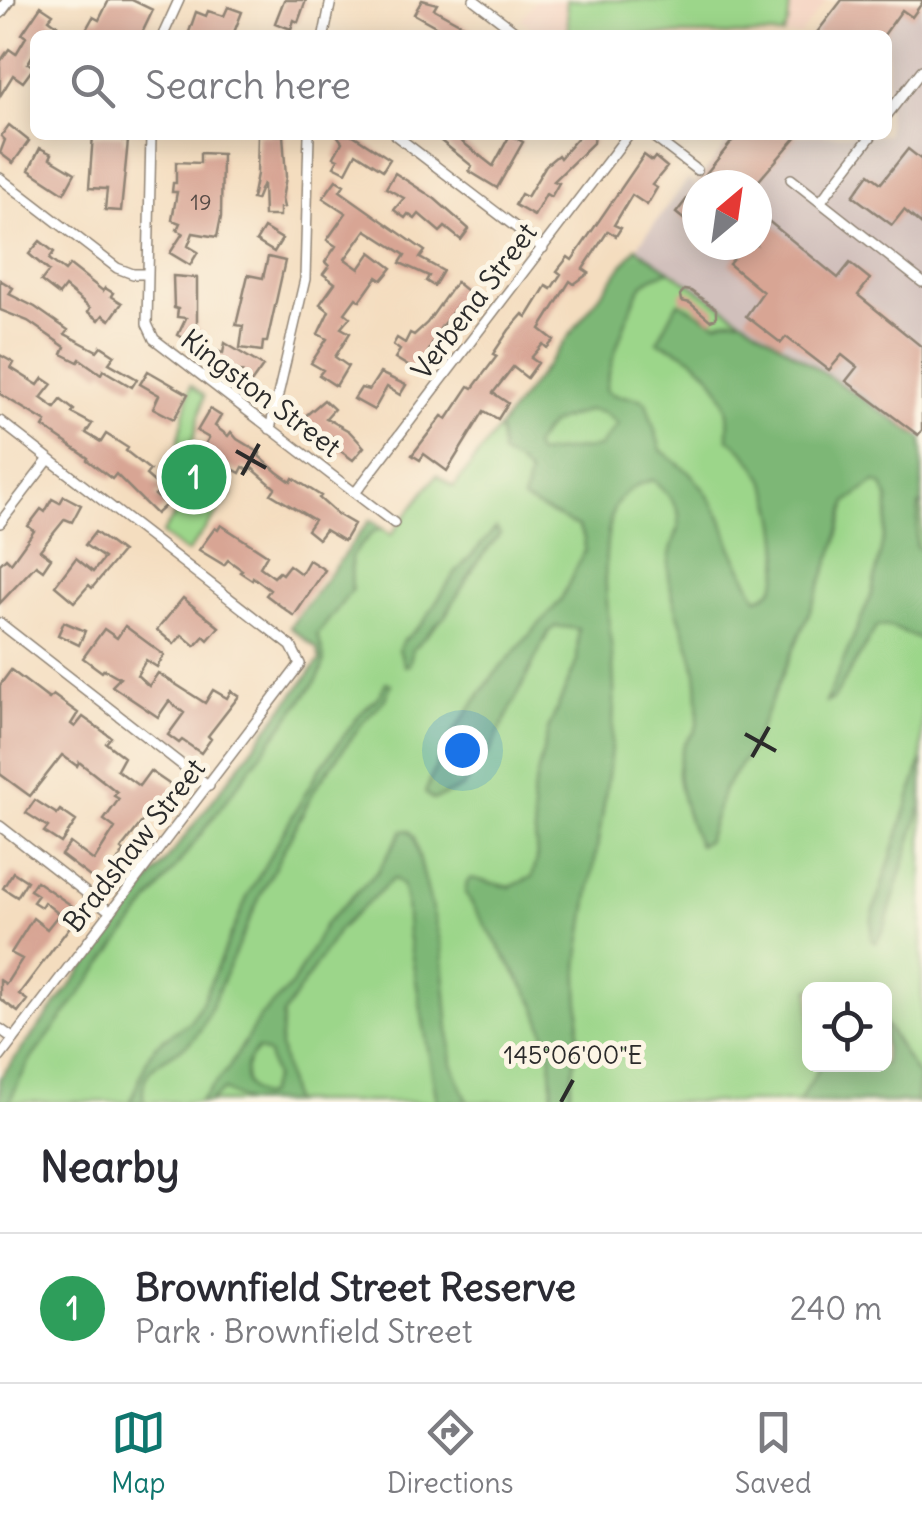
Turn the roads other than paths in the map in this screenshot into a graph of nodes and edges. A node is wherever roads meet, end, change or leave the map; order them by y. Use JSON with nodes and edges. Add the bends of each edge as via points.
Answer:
{"nodes":[{"id":1,"x":9,"y":0,"type":"edge"},
{"id":2,"x":179,"y":0,"type":"edge"},
{"id":3,"x":332,"y":0,"type":"edge"},
{"id":4,"x":474,"y":0,"type":"edge"},
{"id":5,"x":0,"y":12,"type":"edge"},
{"id":6,"x":165,"y":30,"type":"edge"},
{"id":7,"x":325,"y":30,"type":"edge"},
{"id":8,"x":513,"y":30,"type":"edge"},
{"id":9,"x":922,"y":70,"type":"edge"},
{"id":10,"x":892,"y":109,"type":"edge"},
{"id":11,"x":151,"y":140,"type":"edge"},
{"id":12,"x":310,"y":140,"type":"edge"},
{"id":13,"x":402,"y":140,"type":"edge"},
{"id":14,"x":624,"y":140,"type":"edge"},
{"id":15,"x":658,"y":140,"type":"edge"},
{"id":16,"x":868,"y":140,"type":"edge"},
{"id":17,"x":697,"y":170,"type":"dead end"},
{"id":18,"x":0,"y":178,"type":"edge"},
{"id":19,"x":791,"y":180,"type":"dead end"},
{"id":20,"x":820,"y":202,"type":"junction"},
{"id":21,"x":542,"y":248,"type":"junction"},
{"id":22,"x":148,"y":274,"type":"junction"},
{"id":23,"x":922,"y":282,"type":"edge"},
{"id":24,"x":0,"y":421,"type":"edge"},
{"id":25,"x":270,"y":429,"type":"junction"},
{"id":26,"x":49,"y":459,"type":"junction"},
{"id":27,"x":355,"y":494,"type":"junction"},
{"id":28,"x":0,"y":522,"type":"edge"},
{"id":29,"x":394,"y":523,"type":"dead end"},
{"id":30,"x":0,"y":624,"type":"edge"},
{"id":31,"x":209,"y":786,"type":"junction"},
{"id":32,"x":0,"y":826,"type":"edge"},
{"id":33,"x":111,"y":912,"type":"junction"},
{"id":34,"x":0,"y":1029,"type":"edge"},
{"id":35,"x":14,"y":1039,"type":"junction"},
{"id":36,"x":0,"y":1057,"type":"edge"}],
"edges":[{"from":1,"to":5,"type":"street"},
{"from":2,"to":6,"type":"street"},
{"from":3,"to":7,"type":"street"},
{"from":4,"to":8,"type":"street"},
{"from":9,"to":10,"type":"street"},
{"from":11,"to":22,"type":"street","name":"Kingston Street"},
{"from":12,"to":25,"type":"street","via":[[306,278]]},
{"from":13,"to":21,"type":"street"},
{"from":14,"to":21,"type":"street","name":"Verbena Street"},
{"from":15,"to":17,"type":"street"},
{"from":16,"to":20,"type":"street"},
{"from":18,"to":22,"type":"street","via":[[117,268]]},
{"from":19,"to":20,"type":"street"},
{"from":20,"to":23,"type":"street"},
{"from":21,"to":27,"type":"street","name":"Verbena Street"},
{"from":22,"to":25,"type":"street","name":"Kingston Street","via":[[154,339]]},
{"from":24,"to":26,"type":"street"},
{"from":25,"to":27,"type":"street","name":"Kingston Street"},
{"from":26,"to":28,"type":"street"},
{"from":26,"to":31,"type":"street","name":"Bradshaw Street","via":[[291,646],[300,660]]},
{"from":27,"to":29,"type":"street","name":"Kingston Street"},
{"from":30,"to":31,"type":"street"},
{"from":31,"to":33,"type":"street","name":"Bradshaw Street"},
{"from":32,"to":33,"type":"street"},
{"from":33,"to":35,"type":"street","name":"Bradshaw Street"},
{"from":34,"to":35,"type":"street"},
{"from":35,"to":36,"type":"street","name":"Bradshaw Street"}]}
